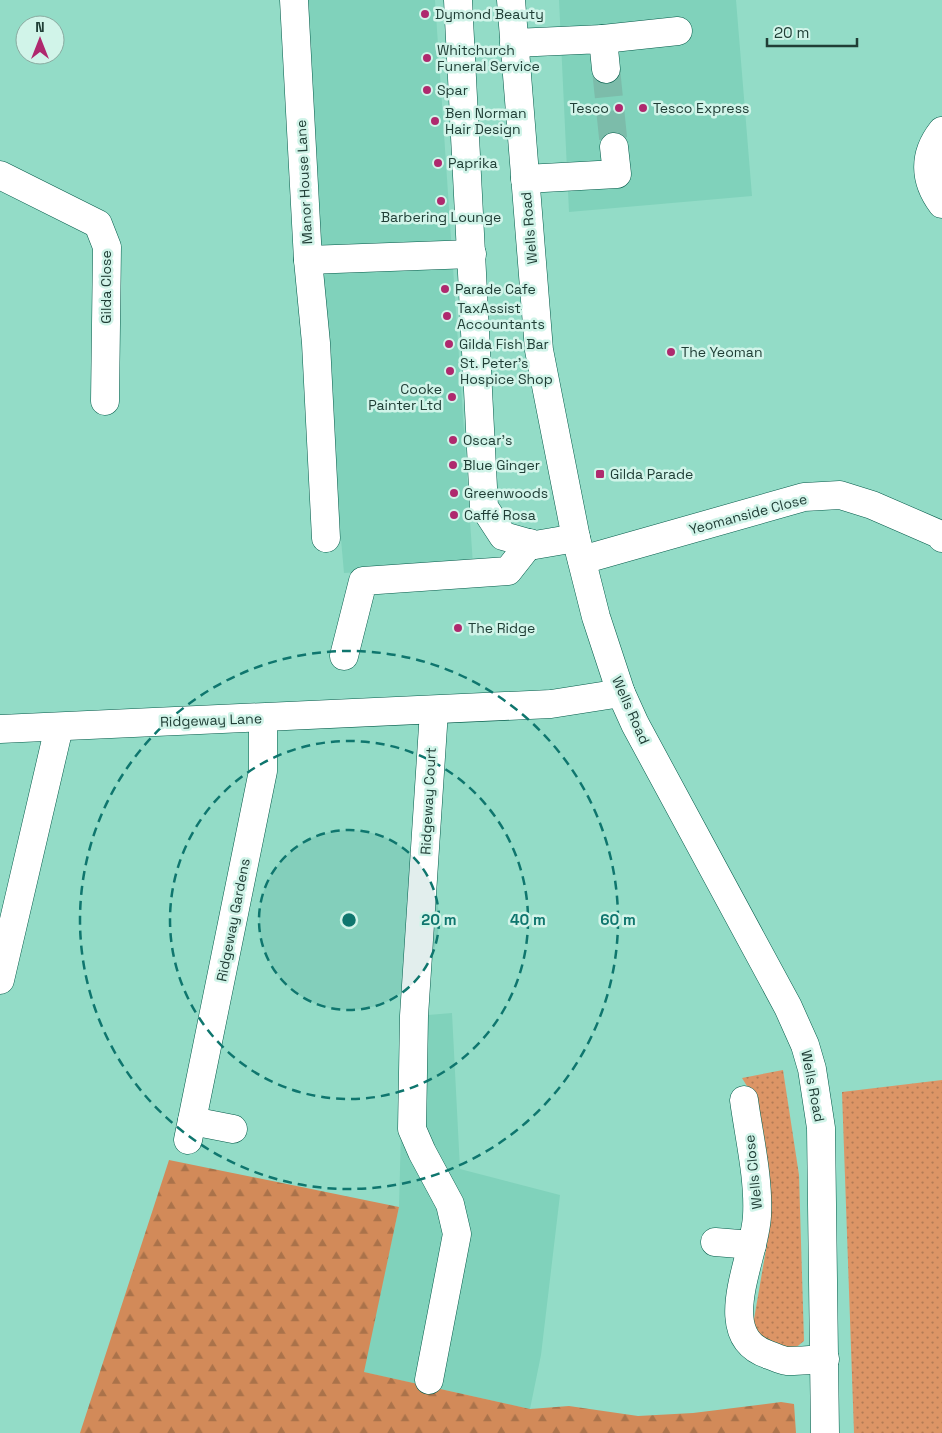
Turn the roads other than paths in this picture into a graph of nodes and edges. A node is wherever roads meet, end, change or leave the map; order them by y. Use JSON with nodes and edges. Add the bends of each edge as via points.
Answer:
{"nodes":[{"id":1,"x":294,"y":0,"type":"edge"},
{"id":2,"x":458,"y":0,"type":"edge"},
{"id":3,"x":511,"y":0,"type":"edge"},
{"id":4,"x":678,"y":30,"type":"dead end"},
{"id":5,"x":603,"y":38,"type":"junction"},
{"id":6,"x":514,"y":43,"type":"junction"},
{"id":7,"x":606,"y":69,"type":"tunnel mouth"},
{"id":8,"x":942,"y":132,"type":"edge"},
{"id":9,"x":614,"y":147,"type":"tunnel mouth"},
{"id":10,"x":0,"y":175,"type":"edge"},
{"id":11,"x":525,"y":179,"type":"junction"},
{"id":12,"x":942,"y":204,"type":"edge"},
{"id":13,"x":472,"y":254,"type":"junction"},
{"id":14,"x":308,"y":260,"type":"junction"},
{"id":15,"x":105,"y":400,"type":"dead end"},
{"id":16,"x":942,"y":536,"type":"edge"},
{"id":17,"x":326,"y":538,"type":"dead end"},
{"id":18,"x":530,"y":543,"type":"junction"},
{"id":19,"x":579,"y":549,"type":"junction"},
{"id":20,"x":344,"y":656,"type":"dead end"},
{"id":21,"x":621,"y":693,"type":"junction"},
{"id":22,"x":434,"y":711,"type":"junction"},
{"id":23,"x":263,"y":718,"type":"junction"},
{"id":24,"x":60,"y":727,"type":"junction"},
{"id":25,"x":0,"y":729,"type":"edge"},
{"id":26,"x":0,"y":980,"type":"edge"},
{"id":27,"x":744,"y":1100,"type":"dead end"},
{"id":28,"x":232,"y":1130,"type":"dead end"},
{"id":29,"x":716,"y":1242,"type":"dead end"},
{"id":30,"x":752,"y":1245,"type":"junction"},
{"id":31,"x":825,"y":1359,"type":"junction"},
{"id":32,"x":429,"y":1380,"type":"dead end"},
{"id":33,"x":825,"y":1433,"type":"edge"}],
"edges":[{"from":1,"to":14,"type":"main road","name":"Manor House Lane"},
{"from":2,"to":13,"type":"main road"},
{"from":3,"to":6,"type":"main road","name":"Wells Road"},
{"from":4,"to":5,"type":"main road"},
{"from":5,"to":6,"type":"main road"},
{"from":5,"to":7,"type":"main road"},
{"from":6,"to":11,"type":"main road","name":"Wells Road"},
{"from":8,"to":12,"type":"main road","via":[[933,142],[927,164],[928,182]]},
{"from":9,"to":11,"type":"main road","via":[[617,174]]},
{"from":10,"to":15,"type":"main road","name":"Gilda Close","via":[[98,224],[108,247]]},
{"from":11,"to":19,"type":"main road","name":"Wells Road","via":[[539,350]]},
{"from":13,"to":14,"type":"main road","name":"Manor House Lane"},
{"from":13,"to":18,"type":"main road","via":[[484,507],[504,536]]},
{"from":14,"to":17,"type":"main road","via":[[316,343]]},
{"from":16,"to":19,"type":"main road","name":"Yeomanside Close","via":[[872,505],[840,495],[804,497]]},
{"from":18,"to":19,"type":"main road"},
{"from":18,"to":20,"type":"main road","via":[[508,571],[363,581]]},
{"from":19,"to":21,"type":"main road","name":"Wells Road","via":[[600,631]]},
{"from":21,"to":22,"type":"main road","name":"Ridgeway Lane","via":[[552,704]]},
{"from":21,"to":31,"type":"main road","name":"Wells Road","via":[[654,762],[788,1007],[805,1045],[818,1095],[821,1128]]},
{"from":22,"to":23,"type":"main road","name":"Ridgeway Lane"},
{"from":22,"to":32,"type":"main road","name":"Ridgeway Court","via":[[414,1016],[412,1130],[450,1204],[457,1234]]},
{"from":23,"to":24,"type":"main road","name":"Ridgeway Lane"},
{"from":23,"to":28,"type":"main road","name":"Ridgeway Gardens","via":[[263,772],[190,1131]]},
{"from":24,"to":25,"type":"main road","name":"Ridgeway Lane"},
{"from":24,"to":26,"type":"main road"},
{"from":27,"to":30,"type":"main road","name":"Wells Close","via":[[757,1216]]},
{"from":29,"to":30,"type":"main road"},
{"from":30,"to":31,"type":"main road","name":"Wells Close","via":[[739,1300],[738,1319],[744,1338],[757,1351],[785,1361]]},
{"from":31,"to":33,"type":"main road","name":"Wells Road"}]}
